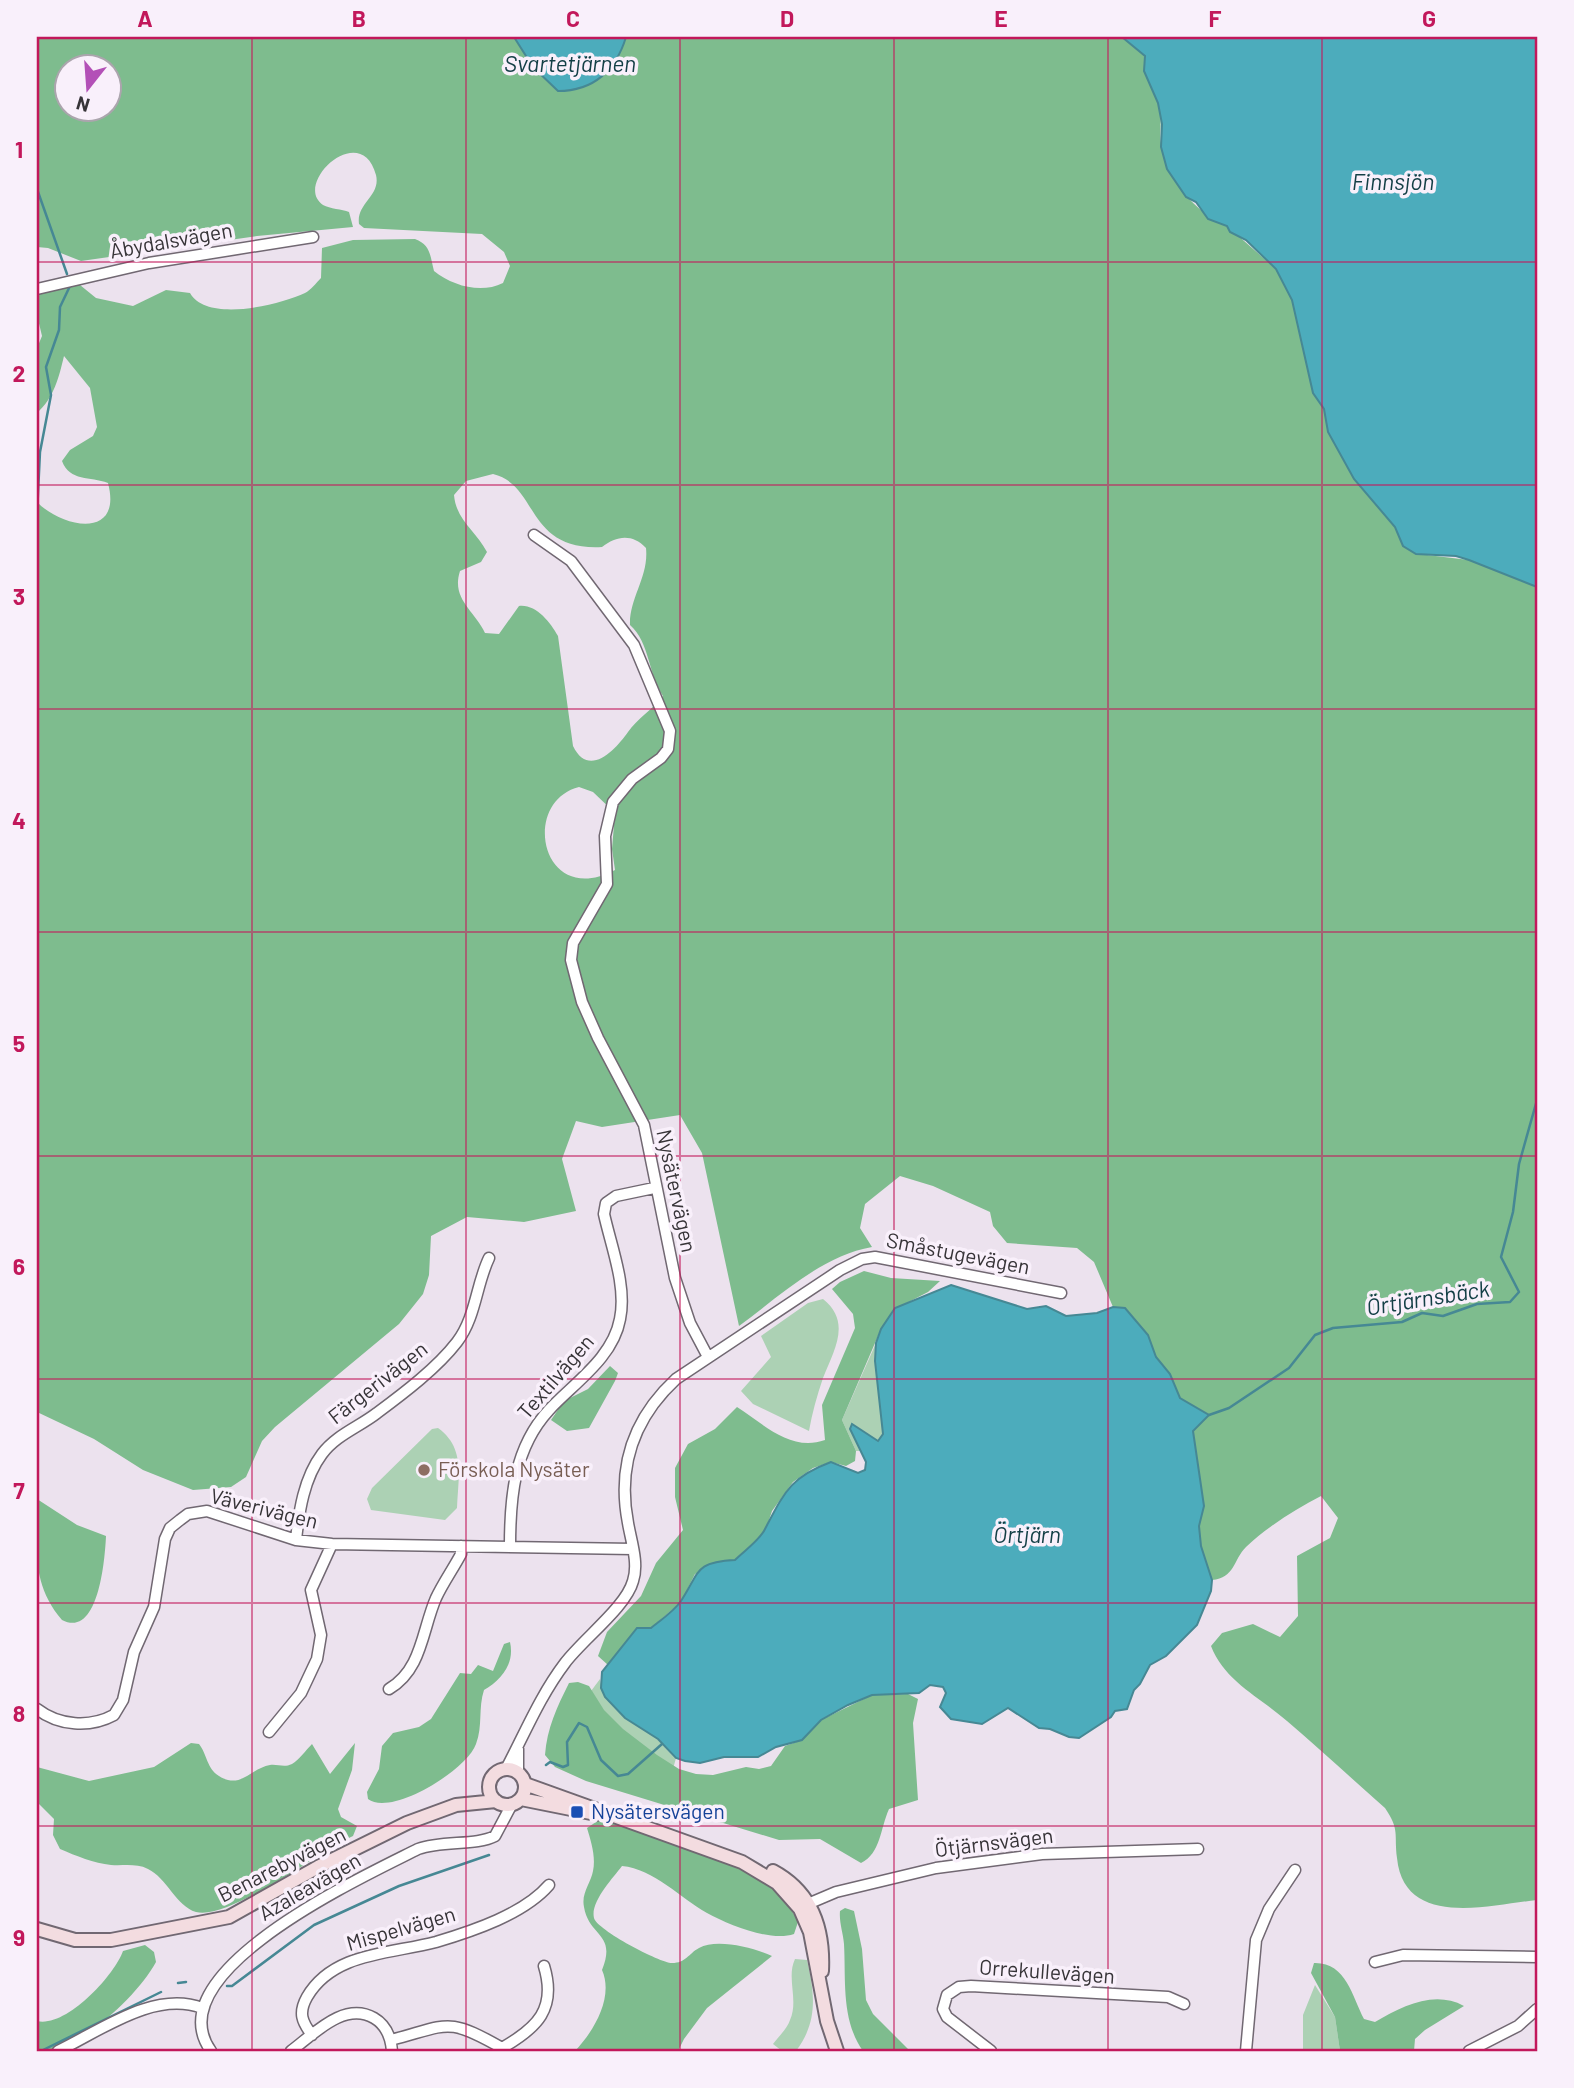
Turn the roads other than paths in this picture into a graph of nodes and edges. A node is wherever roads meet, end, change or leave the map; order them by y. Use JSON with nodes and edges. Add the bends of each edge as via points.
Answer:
{"nodes":[{"id":1,"x":313,"y":237,"type":"dead end"},
{"id":2,"x":37,"y":289,"type":"edge"},
{"id":3,"x":534,"y":536,"type":"dead end"},
{"id":4,"x":654,"y":1188,"type":"junction"},
{"id":5,"x":489,"y":1258,"type":"dead end"},
{"id":6,"x":1060,"y":1293,"type":"dead end"},
{"id":7,"x":708,"y":1357,"type":"junction"},
{"id":8,"x":296,"y":1540,"type":"junction"},
{"id":9,"x":332,"y":1545,"type":"junction"},
{"id":10,"x":461,"y":1546,"type":"junction"},
{"id":11,"x":510,"y":1546,"type":"junction"},
{"id":12,"x":633,"y":1549,"type":"junction"},
{"id":13,"x":389,"y":1689,"type":"dead end"},
{"id":14,"x":37,"y":1709,"type":"edge"},
{"id":15,"x":269,"y":1732,"type":"dead end"},
{"id":16,"x":516,"y":1776,"type":"junction"},
{"id":17,"x":490,"y":1784,"type":"junction"},
{"id":18,"x":507,"y":1802,"type":"junction"},
{"id":19,"x":456,"y":1805,"type":"junction"},
{"id":20,"x":607,"y":1814,"type":"junction"},
{"id":21,"x":1198,"y":1849,"type":"dead end"},
{"id":22,"x":1295,"y":1870,"type":"dead end"},
{"id":23,"x":549,"y":1885,"type":"dead end"},
{"id":24,"x":804,"y":1906,"type":"junction"},
{"id":25,"x":37,"y":1929,"type":"edge"},
{"id":26,"x":1537,"y":1957,"type":"edge"},
{"id":27,"x":1376,"y":1962,"type":"dead end"},
{"id":28,"x":544,"y":1966,"type":"dead end"},
{"id":29,"x":1184,"y":2004,"type":"dead end"},
{"id":30,"x":202,"y":2008,"type":"junction"},
{"id":31,"x":1537,"y":2009,"type":"edge"},
{"id":32,"x":312,"y":2035,"type":"junction"},
{"id":33,"x":391,"y":2046,"type":"edge"},
{"id":34,"x":501,"y":2049,"type":"edge"},
{"id":35,"x":58,"y":2051,"type":"edge"},
{"id":36,"x":211,"y":2051,"type":"edge"},
{"id":37,"x":291,"y":2051,"type":"edge"},
{"id":38,"x":836,"y":2051,"type":"edge"},
{"id":39,"x":991,"y":2051,"type":"edge"},
{"id":40,"x":1246,"y":2051,"type":"edge"},
{"id":41,"x":1469,"y":2051,"type":"edge"}],
"edges":[{"from":1,"to":2,"type":"street","name":"Åbydalsvägen","via":[[149,263]]},
{"from":3,"to":4,"type":"street","name":"Nysätervägen","via":[[571,561],[634,645],[670,731],[668,749],[661,758],[632,779],[612,802],[605,836],[607,884],[571,951],[582,1002],[597,1038],[644,1125]]},
{"from":4,"to":7,"type":"street","name":"Nysätervägen","via":[[681,1301]]},
{"from":4,"to":11,"type":"street","name":"Textilvägen","via":[[616,1196],[606,1203],[604,1214],[621,1292],[617,1331],[594,1365],[547,1412],[524,1449],[513,1485]]},
{"from":5,"to":8,"type":"street","name":"Färgerivägen","via":[[477,1300],[457,1341],[377,1413],[332,1442],[322,1454],[308,1481]]},
{"from":6,"to":7,"type":"street","name":"Småstugevägen","via":[[875,1257],[862,1259]]},
{"from":7,"to":12,"type":"street","via":[[657,1397],[636,1432],[624,1483]]},
{"from":8,"to":9,"type":"street","name":"Väverivägen"},
{"from":8,"to":14,"type":"street","name":"Väverivägen","via":[[207,1511],[188,1514],[170,1528],[165,1539],[154,1607],[134,1652],[123,1700],[114,1714],[93,1722],[65,1723]]},
{"from":9,"to":10,"type":"street","name":"Väverivägen"},
{"from":9,"to":15,"type":"street","via":[[311,1590],[321,1635],[317,1659],[301,1693]]},
{"from":10,"to":11,"type":"street","name":"Väverivägen"},
{"from":10,"to":13,"type":"street","via":[[413,1665],[406,1678]]},
{"from":11,"to":12,"type":"street","name":"Väverivägen"},
{"from":12,"to":16,"type":"street","via":[[631,1588],[554,1678],[534,1710],[518,1749]]},
{"from":16,"to":17,"type":"street","name":"Benarebyvägen","via":[[495,1774]]},
{"from":16,"to":18,"type":"street"},
{"from":16,"to":20,"type":"street","name":"Benarebyvägen"},
{"from":17,"to":18,"type":"street","via":[[491,1793]]},
{"from":17,"to":19,"type":"street","name":"Benarebyvägen"},
{"from":18,"to":19,"type":"street","name":"Benarebyvägen"},
{"from":18,"to":20,"type":"street","name":"Benarebyvägen"},
{"from":18,"to":30,"type":"street","name":"Azaleavägen","via":[[498,1833],[490,1839],[418,1849],[293,1916],[247,1951]]},
{"from":19,"to":25,"type":"street","name":"Benarebyvägen","via":[[407,1823],[317,1867],[229,1917],[111,1940],[75,1940]]},
{"from":20,"to":24,"type":"street","name":"Benarebyvägen","via":[[756,1864],[781,1876]]},
{"from":21,"to":24,"type":"street","name":"Ötjärnsvägen","via":[[1042,1854],[936,1868],[836,1892]]},
{"from":22,"to":40,"type":"street","via":[[1269,1909],[1256,1940]]},
{"from":23,"to":32,"type":"street","name":"Mispelvägen","via":[[536,1900],[467,1931],[371,1955],[328,1973],[313,1986],[301,2010]]},
{"from":24,"to":38,"type":"street","name":"Benarebyvägen","via":[[822,1942],[823,2003]]},
{"from":26,"to":27,"type":"street","via":[[1404,1955]]},
{"from":28,"to":34,"type":"street","via":[[549,1991],[545,2009],[525,2035]]},
{"from":29,"to":39,"type":"street","name":"Orrekullevägen","via":[[1168,1997],[959,1987],[947,1995],[943,2009],[947,2017]]},
{"from":30,"to":35,"type":"street","via":[[175,2002],[142,2010]]},
{"from":30,"to":36,"type":"street","via":[[200,2034]]},
{"from":31,"to":41,"type":"street","via":[[1518,2026]]},
{"from":32,"to":33,"type":"street","via":[[338,2016],[357,2013],[379,2021]]},
{"from":32,"to":37,"type":"street"},
{"from":33,"to":34,"type":"street","via":[[436,2027],[456,2025],[475,2031]]}]}
